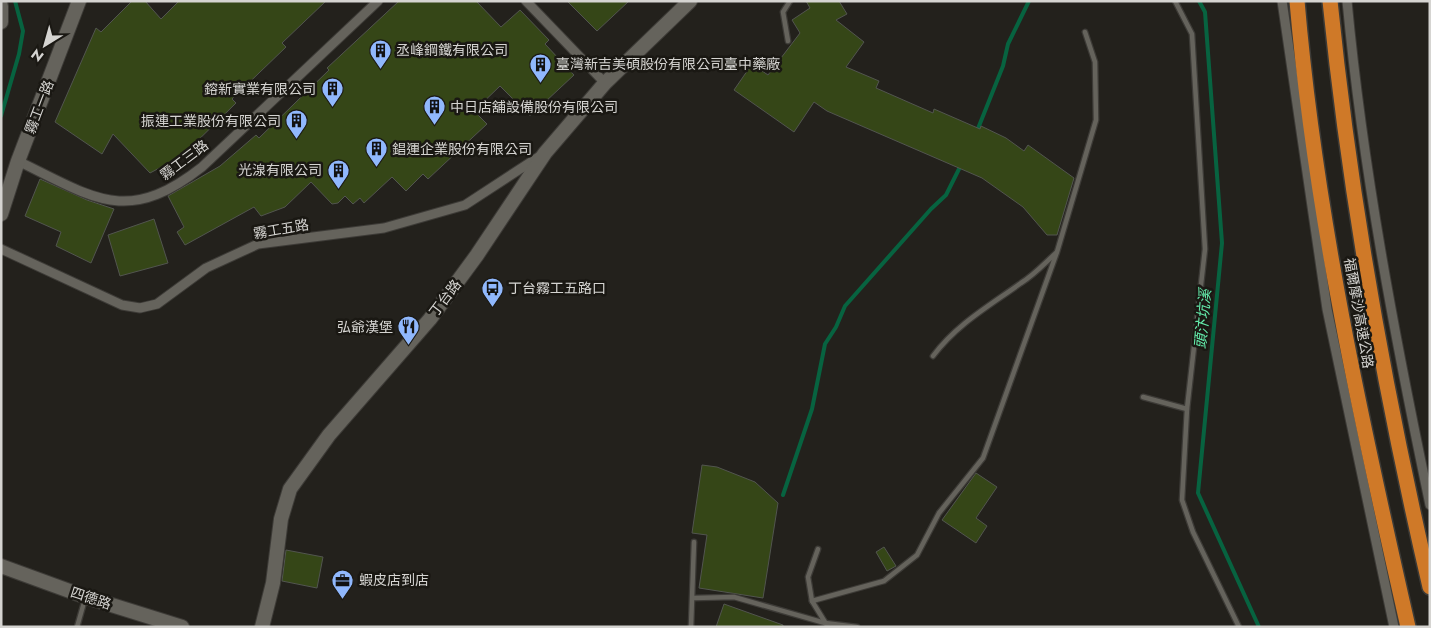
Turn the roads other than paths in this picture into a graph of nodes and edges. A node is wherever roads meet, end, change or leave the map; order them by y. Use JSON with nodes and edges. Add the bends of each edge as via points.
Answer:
{"nodes":[{"id":1,"x":79,"y":1,"type":"edge"},
{"id":2,"x":378,"y":1,"type":"edge"},
{"id":3,"x":526,"y":1,"type":"edge"},
{"id":4,"x":690,"y":1,"type":"edge"},
{"id":5,"x":790,"y":1,"type":"edge"},
{"id":6,"x":1175,"y":1,"type":"edge"},
{"id":7,"x":1282,"y":1,"type":"edge"},
{"id":8,"x":1297,"y":1,"type":"edge"},
{"id":9,"x":1330,"y":1,"type":"edge"},
{"id":10,"x":1347,"y":1,"type":"edge"},
{"id":11,"x":1,"y":6,"type":"edge"},
{"id":12,"x":1,"y":22,"type":"edge"},
{"id":13,"x":1085,"y":32,"type":"dead end"},
{"id":14,"x":788,"y":41,"type":"dead end"},
{"id":15,"x":605,"y":83,"type":"junction"},
{"id":16,"x":545,"y":154,"type":"junction"},
{"id":17,"x":18,"y":161,"type":"junction"},
{"id":18,"x":1,"y":214,"type":"edge"},
{"id":19,"x":1,"y":249,"type":"edge"},
{"id":20,"x":1058,"y":252,"type":"junction"},
{"id":21,"x":933,"y":356,"type":"dead end"},
{"id":22,"x":1143,"y":397,"type":"dead end"},
{"id":23,"x":1187,"y":409,"type":"junction"},
{"id":24,"x":1430,"y":505,"type":"edge"},
{"id":25,"x":694,"y":542,"type":"dead end"},
{"id":26,"x":818,"y":549,"type":"dead end"},
{"id":27,"x":1,"y":566,"type":"edge"},
{"id":28,"x":1430,"y":587,"type":"edge"},
{"id":29,"x":86,"y":597,"type":"junction"},
{"id":30,"x":694,"y":598,"type":"junction"},
{"id":31,"x":812,"y":601,"type":"junction"},
{"id":32,"x":827,"y":625,"type":"edge"},
{"id":33,"x":77,"y":627,"type":"edge"},
{"id":34,"x":182,"y":627,"type":"edge"},
{"id":35,"x":262,"y":627,"type":"edge"},
{"id":36,"x":691,"y":627,"type":"edge"},
{"id":37,"x":856,"y":627,"type":"edge"},
{"id":38,"x":1240,"y":627,"type":"edge"},
{"id":39,"x":1394,"y":627,"type":"edge"},
{"id":40,"x":1408,"y":627,"type":"edge"}],
"edges":[{"from":1,"to":17,"type":"street","name":"霧工一路"},
{"from":2,"to":17,"type":"street","name":"霧工三路","via":[[202,167],[160,195],[121,203],[88,196]]},
{"from":3,"to":15,"type":"street"},
{"from":4,"to":15,"type":"street","name":"丁台路"},
{"from":5,"to":14,"type":"lane","via":[[782,12]]},
{"from":6,"to":23,"type":"lane","via":[[1192,34],[1206,249]]},
{"from":7,"to":39,"type":"street","via":[[1327,309]]},
{"from":8,"to":40,"type":"highway","name":"福爾摩沙高速公路","via":[[1303,74],[1327,227],[1361,412]]},
{"from":9,"to":28,"type":"highway","name":"福爾摩沙高速公路","via":[[1358,222]]},
{"from":10,"to":24,"type":"street","via":[[1370,185]]},
{"from":11,"to":12,"type":"street"},
{"from":13,"to":20,"type":"lane","via":[[1095,62],[1096,120]]},
{"from":15,"to":16,"type":"street","name":"丁台路"},
{"from":16,"to":19,"type":"street","name":"霧工五路","via":[[465,205],[384,228],[258,244],[206,268],[157,304],[140,308],[122,305]]},
{"from":16,"to":35,"type":"street","name":"丁台路","via":[[430,319],[328,434],[290,489],[281,519],[273,583]]},
{"from":17,"to":18,"type":"street","name":"霧工一路"},
{"from":20,"to":21,"type":"lane","via":[[1023,282],[979,311],[948,337]]},
{"from":20,"to":31,"type":"lane","via":[[983,458],[939,513],[917,556],[884,581]]},
{"from":22,"to":23,"type":"lane"},
{"from":23,"to":38,"type":"lane","via":[[1182,500],[1193,532]]},
{"from":25,"to":30,"type":"lane"},
{"from":26,"to":31,"type":"lane","via":[[808,577]]},
{"from":27,"to":29,"type":"street","name":"四德路"},
{"from":29,"to":33,"type":"lane"},
{"from":29,"to":34,"type":"street","name":"四德路"},
{"from":30,"to":32,"type":"lane","via":[[734,597]]},
{"from":30,"to":36,"type":"lane"},
{"from":31,"to":32,"type":"lane"},
{"from":32,"to":37,"type":"lane"}]}
